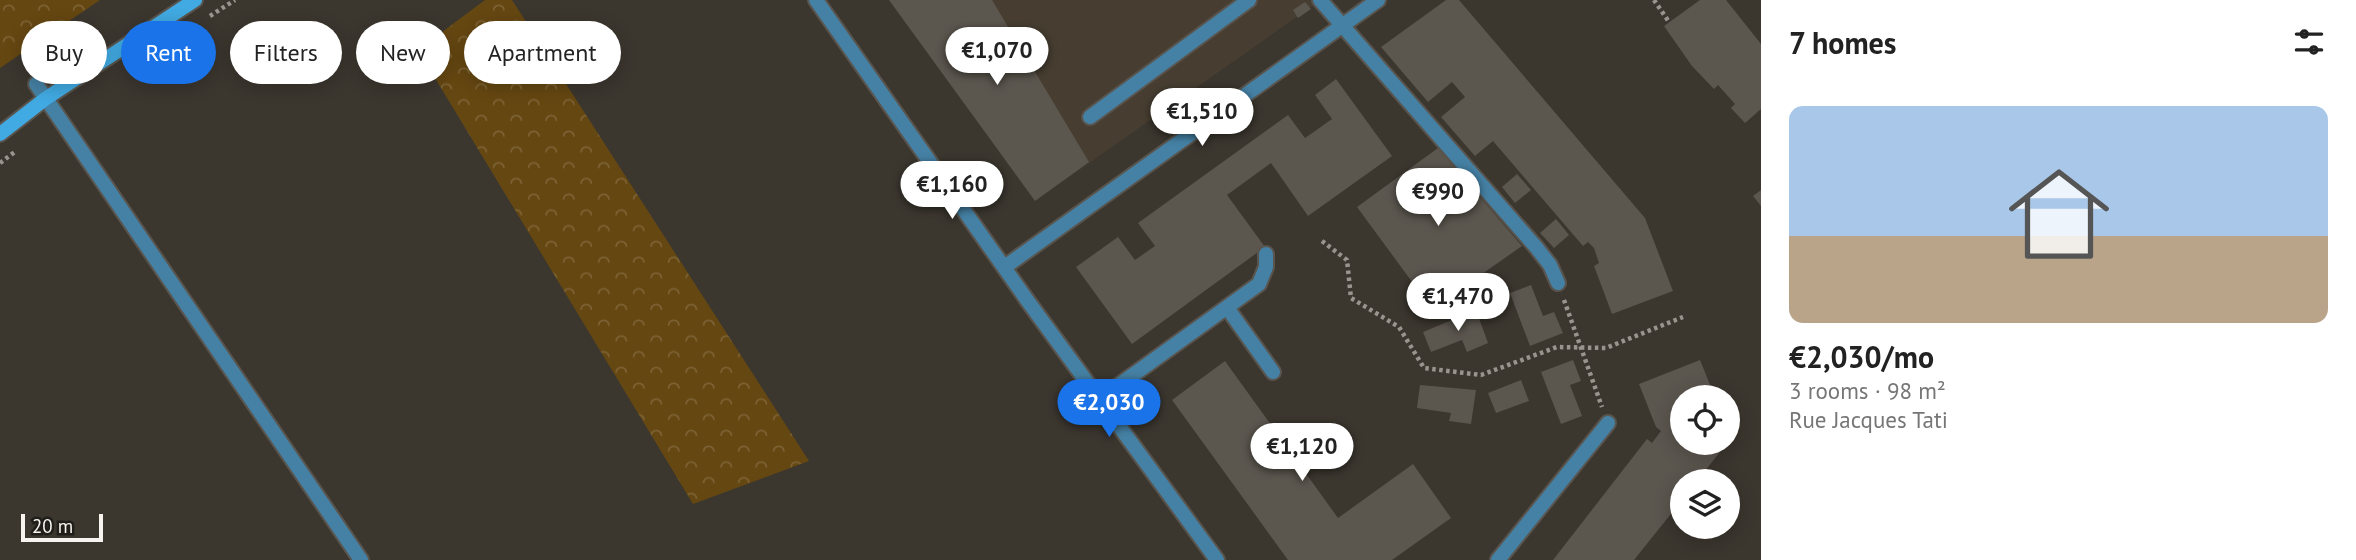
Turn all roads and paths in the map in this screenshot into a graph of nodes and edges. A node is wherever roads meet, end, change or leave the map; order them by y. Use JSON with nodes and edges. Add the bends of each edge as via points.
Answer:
{"nodes":[{"id":1,"x":195,"y":0,"type":"edge"},
{"id":2,"x":816,"y":0,"type":"edge"},
{"id":3,"x":1249,"y":0,"type":"edge"},
{"id":4,"x":1320,"y":0,"type":"edge"},
{"id":5,"x":1378,"y":0,"type":"edge"},
{"id":6,"x":1654,"y":0,"type":"edge"},
{"id":7,"x":1669,"y":22,"type":"dead end"},
{"id":8,"x":1342,"y":27,"type":"junction"},
{"id":9,"x":36,"y":84,"type":"dead end"},
{"id":10,"x":46,"y":99,"type":"junction"},
{"id":11,"x":1090,"y":117,"type":"dead end"},
{"id":12,"x":0,"y":134,"type":"edge"},
{"id":13,"x":1322,"y":241,"type":"dead end"},
{"id":14,"x":1266,"y":254,"type":"dead end"},
{"id":15,"x":1006,"y":266,"type":"junction"},
{"id":16,"x":1558,"y":283,"type":"joint"},
{"id":17,"x":1228,"y":309,"type":"junction"},
{"id":18,"x":1683,"y":317,"type":"dead end"},
{"id":19,"x":1578,"y":346,"type":"junction"},
{"id":20,"x":1273,"y":372,"type":"dead end"},
{"id":21,"x":1101,"y":398,"type":"junction"},
{"id":22,"x":1608,"y":424,"type":"joint"},
{"id":23,"x":361,"y":560,"type":"edge"},
{"id":24,"x":1217,"y":560,"type":"edge"},
{"id":25,"x":1498,"y":560,"type":"edge"}],
"edges":[{"from":1,"to":10,"type":"main road"},
{"from":2,"to":15,"type":"street"},
{"from":3,"to":11,"type":"street"},
{"from":4,"to":8,"type":"street"},
{"from":5,"to":8,"type":"street"},
{"from":6,"to":7,"type":"path"},
{"from":8,"to":15,"type":"street"},
{"from":8,"to":16,"type":"street","via":[[1536,247]]},
{"from":9,"to":10,"type":"street"},
{"from":10,"to":12,"type":"main road"},
{"from":10,"to":23,"type":"street"},
{"from":13,"to":19,"type":"path","via":[[1347,260],[1351,298],[1399,327],[1424,368],[1481,374],[1557,347]]},
{"from":14,"to":17,"type":"street","via":[[1259,284]]},
{"from":15,"to":21,"type":"street"},
{"from":16,"to":19,"type":"path"},
{"from":17,"to":20,"type":"street"},
{"from":17,"to":21,"type":"street"},
{"from":18,"to":19,"type":"path","via":[[1606,348]]},
{"from":19,"to":22,"type":"path"},
{"from":21,"to":24,"type":"street"},
{"from":22,"to":25,"type":"street"}]}
